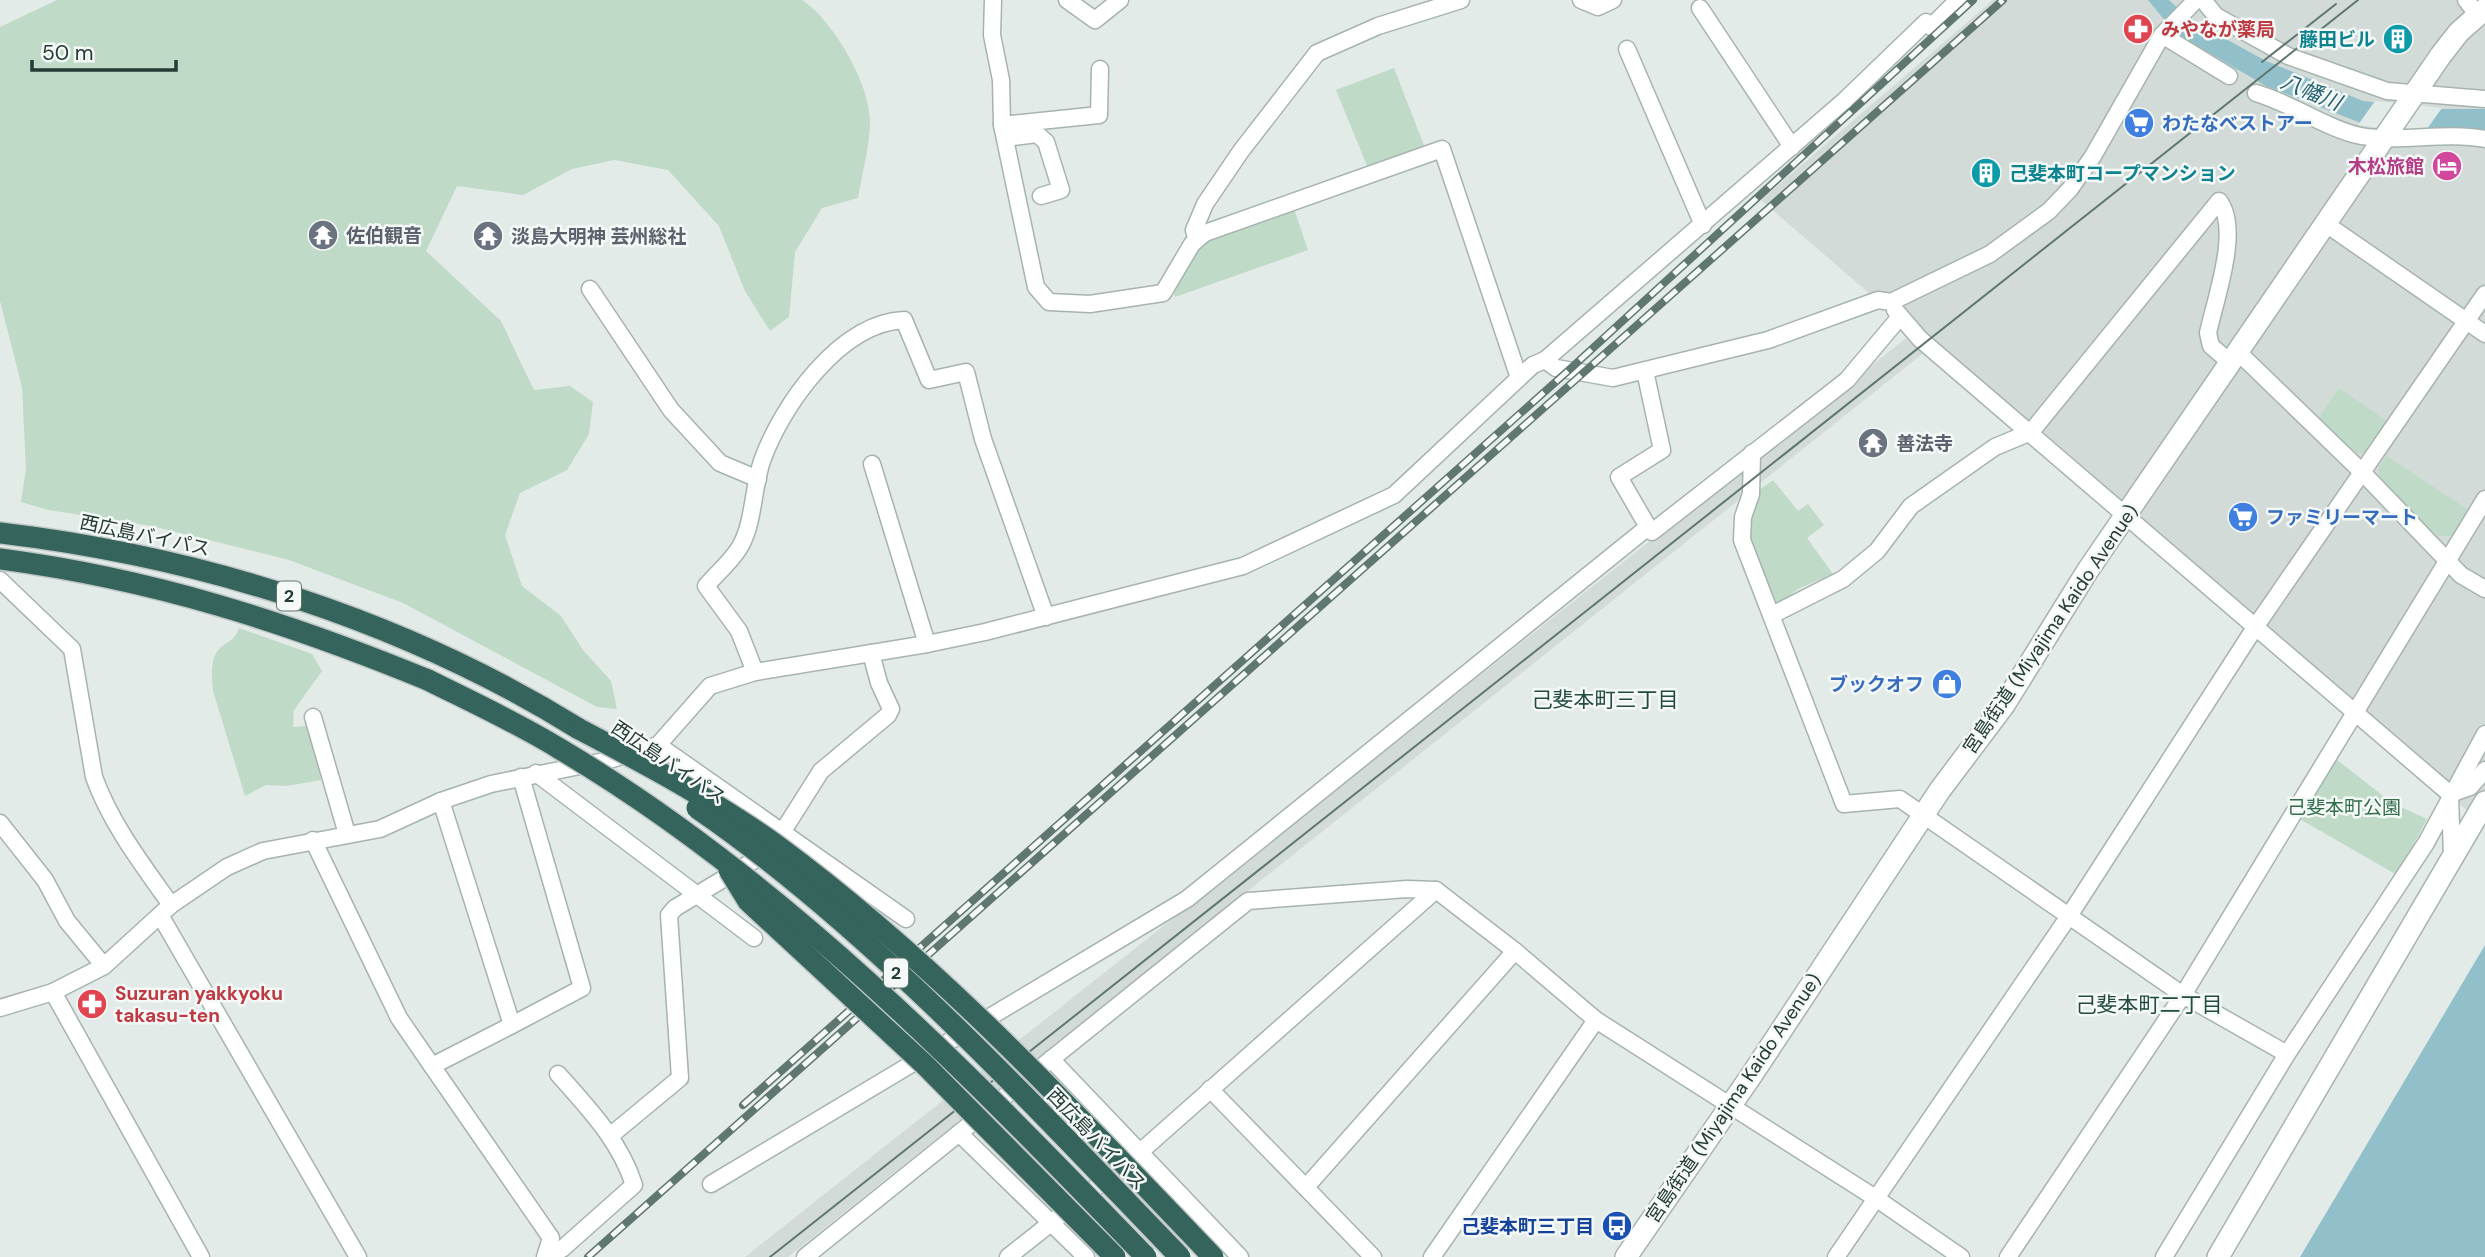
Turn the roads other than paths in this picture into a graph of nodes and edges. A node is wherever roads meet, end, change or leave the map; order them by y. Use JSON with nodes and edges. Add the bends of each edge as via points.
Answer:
{"nodes":[{"id":1,"x":993,"y":0,"type":"edge"},
{"id":2,"x":1068,"y":0,"type":"edge"},
{"id":3,"x":1120,"y":0,"type":"edge"},
{"id":4,"x":1461,"y":0,"type":"edge"},
{"id":5,"x":1581,"y":0,"type":"edge"},
{"id":6,"x":1613,"y":0,"type":"edge"},
{"id":7,"x":1958,"y":0,"type":"edge"},
{"id":8,"x":2203,"y":0,"type":"edge"},
{"id":9,"x":2190,"y":6,"type":"edge"},
{"id":10,"x":1700,"y":8,"type":"dead end"},
{"id":11,"x":2476,"y":8,"type":"edge"},
{"id":12,"x":2165,"y":32,"type":"junction"},
{"id":13,"x":1627,"y":49,"type":"dead end"},
{"id":14,"x":1100,"y":69,"type":"dead end"},
{"id":15,"x":2229,"y":76,"type":"dead end"},
{"id":16,"x":2256,"y":93,"type":"dead end"},
{"id":17,"x":2413,"y":98,"type":"junction"},
{"id":18,"x":2485,"y":99,"type":"edge"},
{"id":19,"x":1003,"y":132,"type":"junction"},
{"id":20,"x":2388,"y":134,"type":"junction"},
{"id":21,"x":2485,"y":139,"type":"edge"},
{"id":22,"x":1793,"y":147,"type":"junction"},
{"id":23,"x":1041,"y":196,"type":"dead end"},
{"id":24,"x":2326,"y":224,"type":"junction"},
{"id":25,"x":1703,"y":225,"type":"junction"},
{"id":26,"x":1196,"y":238,"type":"junction"},
{"id":27,"x":590,"y":289,"type":"dead end"},
{"id":28,"x":2485,"y":294,"type":"edge"},
{"id":29,"x":1891,"y":302,"type":"junction"},
{"id":30,"x":1899,"y":318,"type":"junction"},
{"id":31,"x":2467,"y":321,"type":"junction"},
{"id":32,"x":2485,"y":334,"type":"edge"},
{"id":33,"x":2234,"y":358,"type":"junction"},
{"id":34,"x":1545,"y":360,"type":"junction"},
{"id":35,"x":1645,"y":372,"type":"junction"},
{"id":36,"x":1519,"y":378,"type":"junction"},
{"id":37,"x":2031,"y":432,"type":"junction"},
{"id":38,"x":1752,"y":453,"type":"junction"},
{"id":39,"x":872,"y":464,"type":"dead end"},
{"id":40,"x":2363,"y":472,"type":"junction"},
{"id":41,"x":758,"y":479,"type":"junction"},
{"id":42,"x":2485,"y":499,"type":"edge"},
{"id":43,"x":2126,"y":515,"type":"junction"},
{"id":44,"x":1648,"y":527,"type":"junction"},
{"id":45,"x":0,"y":533,"type":"edge"},
{"id":46,"x":0,"y":559,"type":"edge"},
{"id":47,"x":2447,"y":559,"type":"junction"},
{"id":48,"x":0,"y":580,"type":"edge"},
{"id":49,"x":2485,"y":589,"type":"edge"},
{"id":50,"x":1772,"y":615,"type":"junction"},
{"id":51,"x":1045,"y":617,"type":"junction"},
{"id":52,"x":2256,"y":626,"type":"junction"},
{"id":53,"x":927,"y":644,"type":"junction"},
{"id":54,"x":870,"y":653,"type":"junction"},
{"id":55,"x":755,"y":672,"type":"junction"},
{"id":56,"x":2356,"y":710,"type":"junction"},
{"id":57,"x":313,"y":717,"type":"dead end"},
{"id":58,"x":579,"y":729,"type":"junction"},
{"id":59,"x":2485,"y":733,"type":"edge"},
{"id":60,"x":657,"y":745,"type":"junction"},
{"id":61,"x":2485,"y":769,"type":"edge"},
{"id":62,"x":528,"y":775,"type":"junction"},
{"id":63,"x":2450,"y":794,"type":"junction"},
{"id":64,"x":441,"y":801,"type":"junction"},
{"id":65,"x":2485,"y":802,"type":"edge"},
{"id":66,"x":1925,"y":816,"type":"junction"},
{"id":67,"x":0,"y":823,"type":"edge"},
{"id":68,"x":783,"y":831,"type":"junction"},
{"id":69,"x":346,"y":834,"type":"junction"},
{"id":70,"x":313,"y":840,"type":"junction"},
{"id":71,"x":723,"y":859,"type":"junction"},
{"id":72,"x":2452,"y":860,"type":"junction"},
{"id":73,"x":1436,"y":890,"type":"junction"},
{"id":74,"x":699,"y":894,"type":"junction"},
{"id":75,"x":166,"y":910,"type":"junction"},
{"id":76,"x":2069,"y":916,"type":"junction"},
{"id":77,"x":906,"y":919,"type":"dead end"},
{"id":78,"x":754,"y":938,"type":"dead end"},
{"id":79,"x":1515,"y":951,"type":"junction"},
{"id":80,"x":104,"y":966,"type":"junction"},
{"id":81,"x":53,"y":992,"type":"junction"},
{"id":82,"x":2183,"y":995,"type":"junction"},
{"id":83,"x":0,"y":1008,"type":"edge"},
{"id":84,"x":1596,"y":1020,"type":"junction"},
{"id":85,"x":512,"y":1024,"type":"junction"},
{"id":86,"x":2287,"y":1054,"type":"junction"},
{"id":87,"x":1051,"y":1059,"type":"junction"},
{"id":88,"x":432,"y":1066,"type":"junction"},
{"id":89,"x":558,"y":1074,"type":"dead end"},
{"id":90,"x":1210,"y":1089,"type":"junction"},
{"id":91,"x":1731,"y":1106,"type":"junction"},
{"id":92,"x":959,"y":1133,"type":"junction"},
{"id":93,"x":610,"y":1136,"type":"junction"},
{"id":94,"x":1139,"y":1153,"type":"junction"},
{"id":95,"x":711,"y":1184,"type":"dead end"},
{"id":96,"x":1307,"y":1186,"type":"junction"},
{"id":97,"x":1877,"y":1199,"type":"junction"},
{"id":98,"x":1052,"y":1222,"type":"junction"},
{"id":99,"x":547,"y":1256,"type":"edge"},
{"id":100,"x":201,"y":1257,"type":"edge"},
{"id":101,"x":358,"y":1257,"type":"edge"},
{"id":102,"x":805,"y":1257,"type":"edge"},
{"id":103,"x":1008,"y":1257,"type":"edge"},
{"id":104,"x":1086,"y":1257,"type":"edge"},
{"id":105,"x":1115,"y":1257,"type":"edge"},
{"id":106,"x":1146,"y":1257,"type":"edge"},
{"id":107,"x":1180,"y":1257,"type":"edge"},
{"id":108,"x":1214,"y":1257,"type":"edge"},
{"id":109,"x":1240,"y":1257,"type":"edge"},
{"id":110,"x":1373,"y":1257,"type":"edge"},
{"id":111,"x":1432,"y":1257,"type":"edge"},
{"id":112,"x":1626,"y":1257,"type":"edge"},
{"id":113,"x":1836,"y":1257,"type":"edge"},
{"id":114,"x":1961,"y":1257,"type":"edge"},
{"id":115,"x":2008,"y":1257,"type":"edge"},
{"id":116,"x":2164,"y":1257,"type":"edge"},
{"id":117,"x":2218,"y":1257,"type":"edge"}],
"edges":[{"from":1,"to":19,"type":"street","via":[[992,35],[1001,80]]},
{"from":2,"to":3,"type":"street","via":[[1095,20]]},
{"from":4,"to":26,"type":"street","via":[[1378,26],[1317,53],[1206,204],[1194,230]]},
{"from":5,"to":6,"type":"street","via":[[1598,7]]},
{"from":7,"to":22,"type":"street","via":[[1931,27],[1926,22]]},
{"from":8,"to":17,"type":"street","via":[[2216,16],[2288,56]]},
{"from":9,"to":12,"type":"street"},
{"from":10,"to":22,"type":"street"},
{"from":11,"to":17,"type":"street","name":"宮島街道 (Miyajima Kaido Avenue)"},
{"from":12,"to":15,"type":"street"},
{"from":12,"to":29,"type":"street","via":[[2094,156],[2049,211],[1990,254]]},
{"from":13,"to":25,"type":"street"},
{"from":14,"to":19,"type":"street","via":[[1099,115]]},
{"from":16,"to":20,"type":"street","via":[[2357,135]]},
{"from":17,"to":18,"type":"street"},
{"from":17,"to":20,"type":"street","name":"宮島街道 (Miyajima Kaido Avenue)"},
{"from":19,"to":23,"type":"street","via":[[1037,134],[1045,142],[1061,190]]},
{"from":19,"to":26,"type":"street","via":[[1036,287],[1049,302],[1090,304],[1163,293]]},
{"from":20,"to":21,"type":"street"},
{"from":20,"to":24,"type":"street","name":"宮島街道 (Miyajima Kaido Avenue)"},
{"from":22,"to":25,"type":"street"},
{"from":24,"to":31,"type":"street"},
{"from":24,"to":33,"type":"street","name":"宮島街道 (Miyajima Kaido Avenue)"},
{"from":25,"to":34,"type":"street"},
{"from":26,"to":36,"type":"street","via":[[1442,149]]},
{"from":27,"to":41,"type":"street","via":[[671,410],[720,463]]},
{"from":28,"to":31,"type":"street"},
{"from":29,"to":30,"type":"street"},
{"from":29,"to":35,"type":"street","via":[[1878,300],[1769,340]]},
{"from":30,"to":37,"type":"street"},
{"from":30,"to":38,"type":"street","via":[[1847,380]]},
{"from":31,"to":32,"type":"street"},
{"from":31,"to":40,"type":"street"},
{"from":33,"to":37,"type":"street","via":[[2211,346],[2208,333],[2228,241],[2225,209],[2219,201]]},
{"from":33,"to":40,"type":"street"},
{"from":33,"to":43,"type":"street","name":"宮島街道 (Miyajima Kaido Avenue)"},
{"from":34,"to":35,"type":"street","via":[[1556,368],[1613,378]]},
{"from":34,"to":36,"type":"street"},
{"from":35,"to":44,"type":"street","via":[[1662,450],[1619,477]]},
{"from":36,"to":51,"type":"street","via":[[1394,495],[1243,566]]},
{"from":37,"to":43,"type":"street"},
{"from":37,"to":50,"type":"street","via":[[1995,447],[1911,506],[1877,551],[1843,579]]},
{"from":38,"to":44,"type":"street","via":[[1652,532]]},
{"from":38,"to":50,"type":"street","via":[[1751,495],[1743,517],[1742,540]]},
{"from":39,"to":53,"type":"street"},
{"from":40,"to":47,"type":"street"},
{"from":40,"to":52,"type":"street"},
{"from":41,"to":51,"type":"street","via":[[762,460],[795,397],[812,376],[864,332],[904,320],[929,380],[966,372],[983,439]]},
{"from":41,"to":55,"type":"street","via":[[741,544],[706,586],[739,631]]},
{"from":42,"to":47,"type":"street"},
{"from":43,"to":52,"type":"street"},
{"from":43,"to":66,"type":"street","name":"宮島街道 (Miyajima Kaido Avenue)","via":[[2004,705]]},
{"from":44,"to":95,"type":"street","via":[[1186,899]]},
{"from":45,"to":58,"type":"highway","name":"西広島バイパス","number":"2","via":[[211,572],[290,596],[440,654],[517,691]]},
{"from":46,"to":71,"type":"highway","number":"2","bridge":true,"via":[[120,578],[196,597],[288,626],[428,680],[559,748]]},
{"from":47,"to":49,"type":"street","via":[[2461,575]]},
{"from":47,"to":56,"type":"street"},
{"from":48,"to":75,"type":"street","via":[[72,649],[94,777]]},
{"from":50,"to":66,"type":"street","via":[[1844,804],[1900,799]]},
{"from":51,"to":53,"type":"street"},
{"from":52,"to":56,"type":"street"},
{"from":52,"to":76,"type":"street"},
{"from":53,"to":54,"type":"street"},
{"from":54,"to":55,"type":"street"},
{"from":54,"to":68,"type":"street","via":[[890,712],[821,771]]},
{"from":55,"to":60,"type":"street","via":[[710,686]]},
{"from":56,"to":63,"type":"street"},
{"from":56,"to":82,"type":"street"},
{"from":57,"to":69,"type":"street"},
{"from":58,"to":107,"type":"highway","name":"西広島バイパス","number":"2","bridge":true,"via":[[713,819],[863,943],[1025,1097]]},
{"from":58,"to":108,"type":"highway","bridge":true,"via":[[732,815],[898,943],[1052,1090]]},
{"from":59,"to":63,"type":"street"},
{"from":60,"to":62,"type":"street","via":[[609,760]]},
{"from":60,"to":68,"type":"street"},
{"from":61,"to":63,"type":"street","via":[[2470,787]]},
{"from":62,"to":64,"type":"street"},
{"from":62,"to":74,"type":"street"},
{"from":62,"to":85,"type":"street","via":[[582,988]]},
{"from":63,"to":72,"type":"street"},
{"from":63,"to":86,"type":"street","via":[[2426,843]]},
{"from":64,"to":69,"type":"street","via":[[380,829]]},
{"from":64,"to":85,"type":"street"},
{"from":65,"to":72,"type":"street"},
{"from":66,"to":76,"type":"street"},
{"from":66,"to":91,"type":"street","name":"宮島街道 (Miyajima Kaido Avenue)"},
{"from":67,"to":80,"type":"street","via":[[45,880],[67,922]]},
{"from":68,"to":74,"type":"street","via":[[763,855]]},
{"from":68,"to":77,"type":"street"},
{"from":69,"to":70,"type":"street"},
{"from":70,"to":75,"type":"street","via":[[263,851],[227,867]]},
{"from":70,"to":88,"type":"street","via":[[399,1017]]},
{"from":71,"to":105,"type":"highway","bridge":true,"via":[[748,901],[925,1065]]},
{"from":71,"to":106,"type":"highway","number":"2","bridge":true,"via":[[912,1022]]},
{"from":72,"to":117,"type":"street"},
{"from":73,"to":79,"type":"street"},
{"from":73,"to":87,"type":"street","via":[[1248,901]]},
{"from":73,"to":90,"type":"street"},
{"from":74,"to":78,"type":"street"},
{"from":74,"to":93,"type":"street","via":[[671,911],[669,920],[680,1080]]},
{"from":75,"to":80,"type":"street"},
{"from":75,"to":101,"type":"street"},
{"from":76,"to":82,"type":"street"},
{"from":76,"to":97,"type":"street"},
{"from":79,"to":84,"type":"street"},
{"from":79,"to":96,"type":"street"},
{"from":80,"to":81,"type":"street"},
{"from":81,"to":83,"type":"street"},
{"from":81,"to":100,"type":"street"},
{"from":82,"to":86,"type":"street"},
{"from":82,"to":115,"type":"street"},
{"from":84,"to":91,"type":"street"},
{"from":84,"to":111,"type":"street"},
{"from":85,"to":88,"type":"street"},
{"from":86,"to":116,"type":"street"},
{"from":87,"to":92,"type":"street"},
{"from":87,"to":94,"type":"street"},
{"from":88,"to":99,"type":"street","via":[[551,1238]]},
{"from":89,"to":93,"type":"street"},
{"from":90,"to":94,"type":"street"},
{"from":90,"to":96,"type":"street"},
{"from":91,"to":97,"type":"street"},
{"from":91,"to":112,"type":"street","name":"宮島街道 (Miyajima Kaido Avenue)"},
{"from":92,"to":98,"type":"street"},
{"from":92,"to":102,"type":"street"},
{"from":93,"to":99,"type":"street","via":[[624,1155],[634,1185],[562,1249]]},
{"from":94,"to":98,"type":"street"},
{"from":94,"to":109,"type":"street"},
{"from":96,"to":110,"type":"street"},
{"from":97,"to":113,"type":"street"},
{"from":97,"to":114,"type":"street"},
{"from":98,"to":103,"type":"street"},
{"from":98,"to":104,"type":"street"}]}
